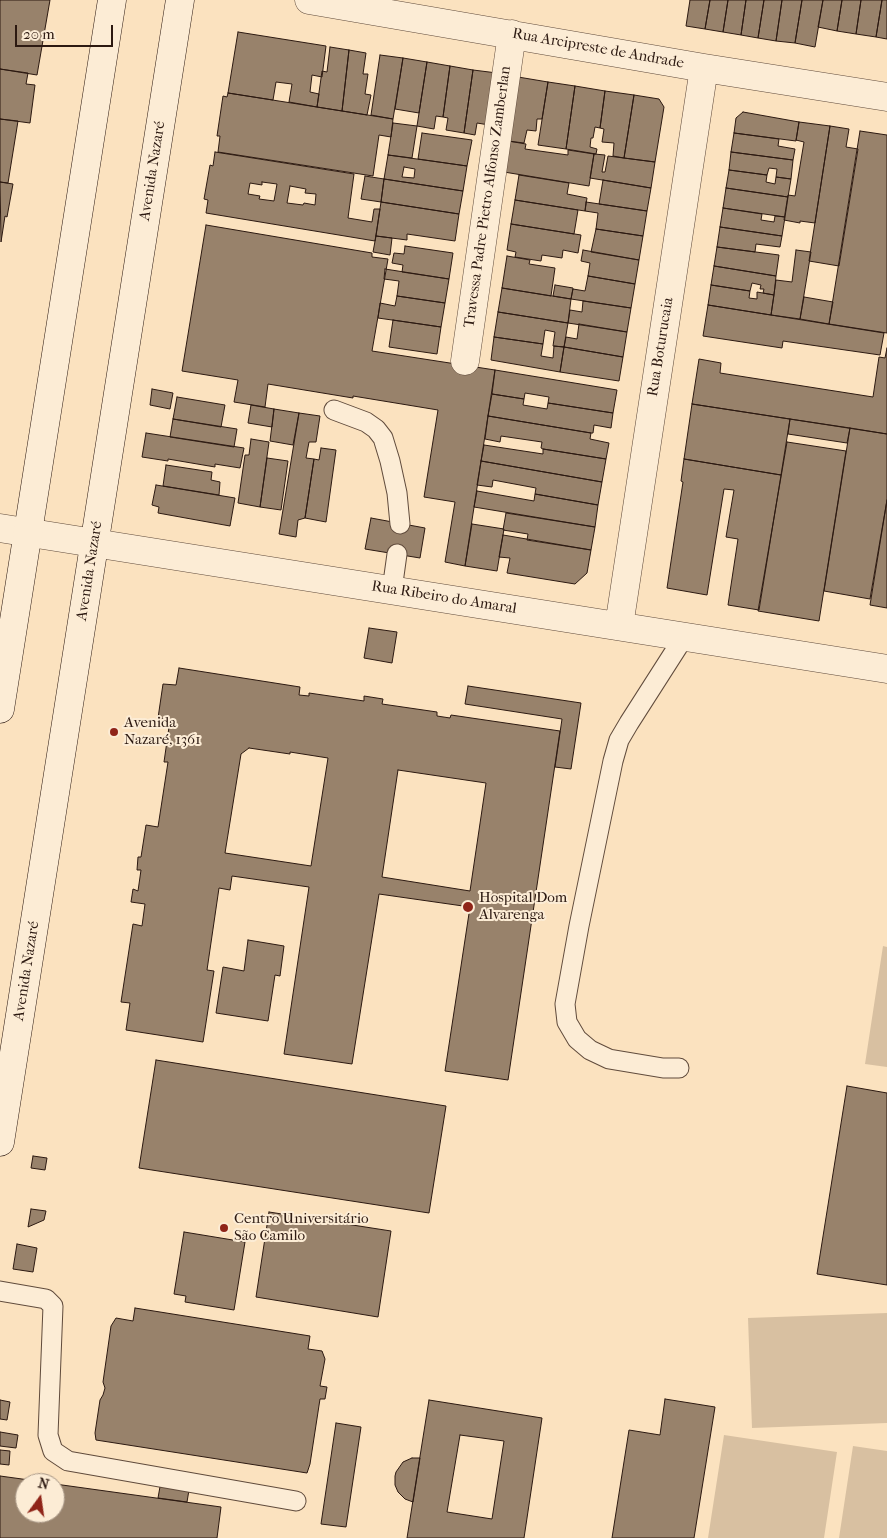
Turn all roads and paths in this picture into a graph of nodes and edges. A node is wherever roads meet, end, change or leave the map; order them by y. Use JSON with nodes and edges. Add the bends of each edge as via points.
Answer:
{"nodes":[{"id":1,"x":112,"y":0,"type":"edge"},
{"id":2,"x":180,"y":0,"type":"edge"},
{"id":3,"x":309,"y":0,"type":"edge"},
{"id":4,"x":512,"y":34,"type":"junction"},
{"id":5,"x":704,"y":68,"type":"junction"},
{"id":6,"x":887,"y":97,"type":"edge"},
{"id":7,"x":464,"y":360,"type":"dead end"},
{"id":8,"x":334,"y":410,"type":"dead end"},
{"id":9,"x":400,"y":524,"type":"dead end"},
{"id":10,"x":0,"y":528,"type":"edge"},
{"id":11,"x":28,"y":532,"type":"junction"},
{"id":12,"x":95,"y":543,"type":"junction"},
{"id":13,"x":397,"y":554,"type":"dead end"},
{"id":14,"x":392,"y":590,"type":"junction"},
{"id":15,"x":619,"y":626,"type":"junction"},
{"id":16,"x":684,"y":638,"type":"junction"},
{"id":17,"x":887,"y":669,"type":"edge"},
{"id":18,"x":0,"y":709,"type":"edge"},
{"id":19,"x":679,"y":1068,"type":"dead end"},
{"id":20,"x":0,"y":1142,"type":"edge"},
{"id":21,"x":0,"y":1291,"type":"edge"},
{"id":22,"x":296,"y":1501,"type":"dead end"}],
"edges":[{"from":1,"to":11,"type":"street"},
{"from":2,"to":12,"type":"street","name":"Avenida Nazaré"},
{"from":3,"to":4,"type":"street","name":"Rua Arcipreste de Andrade"},
{"from":4,"to":5,"type":"street","name":"Rua Arcipreste de Andrade"},
{"from":4,"to":7,"type":"street","name":"Travessa Padre Pietro Alfonso Zamberlan"},
{"from":5,"to":6,"type":"street","name":"Rua Arcipreste de Andrade"},
{"from":5,"to":15,"type":"street","name":"Rua Boturucaia"},
{"from":8,"to":9,"type":"lane","via":[[366,422],[383,438],[397,493]]},
{"from":10,"to":11,"type":"street","name":"Rua Ribeiro do Amaral"},
{"from":11,"to":12,"type":"street","name":"Rua Ribeiro do Amaral"},
{"from":11,"to":18,"type":"street"},
{"from":12,"to":14,"type":"street","name":"Rua Ribeiro do Amaral"},
{"from":12,"to":20,"type":"street","name":"Avenida Nazaré"},
{"from":13,"to":14,"type":"lane"},
{"from":14,"to":15,"type":"street","name":"Rua Ribeiro do Amaral"},
{"from":15,"to":16,"type":"street","name":"Rua Ribeiro do Amaral"},
{"from":16,"to":17,"type":"street","name":"Rua Ribeiro do Amaral"},
{"from":16,"to":19,"type":"lane","via":[[619,740],[565,1004],[567,1022],[577,1039],[590,1050],[609,1059]]},
{"from":21,"to":22,"type":"lane","via":[[46,1299],[52,1306],[48,1435],[53,1451],[68,1461]]}]}
